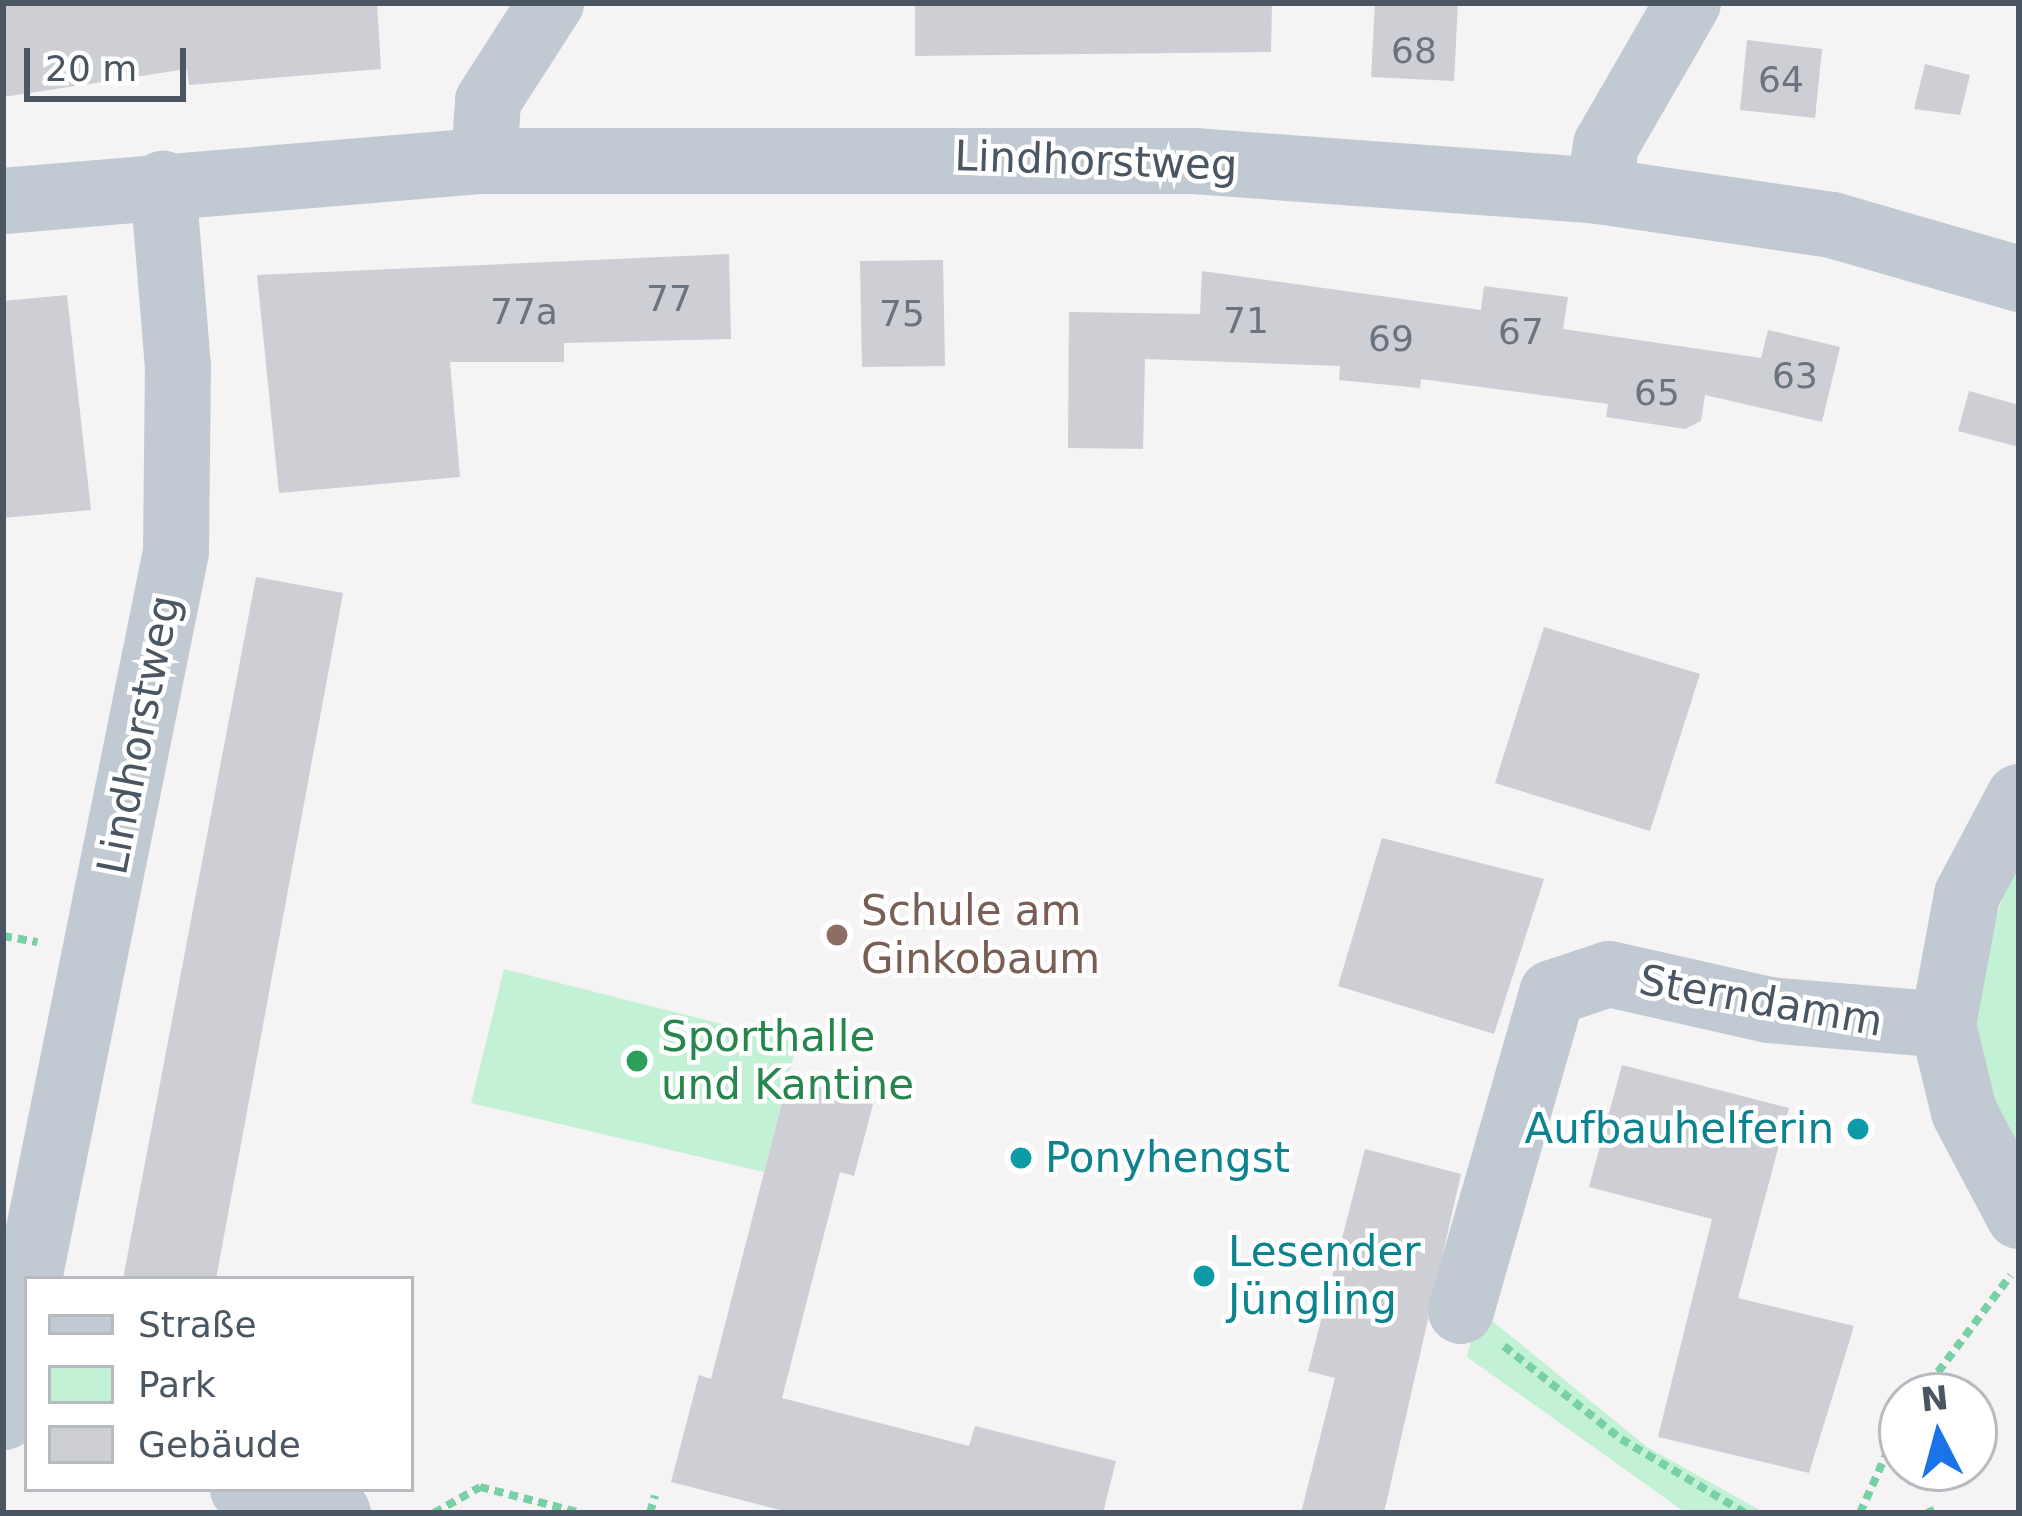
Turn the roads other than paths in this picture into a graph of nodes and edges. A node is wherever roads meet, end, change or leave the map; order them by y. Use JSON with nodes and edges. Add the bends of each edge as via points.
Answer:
{"nodes":[{"id":1,"x":551,"y":3,"type":"edge"},
{"id":2,"x":1688,"y":3,"type":"edge"},
{"id":3,"x":484,"y":161,"type":"junction"},
{"id":4,"x":163,"y":184,"type":"junction"},
{"id":5,"x":1599,"y":191,"type":"junction"},
{"id":6,"x":3,"y":201,"type":"edge"},
{"id":7,"x":2019,"y":279,"type":"edge"},
{"id":8,"x":2019,"y":797,"type":"edge"},
{"id":9,"x":1943,"y":1025,"type":"junction"},
{"id":10,"x":2015,"y":1245,"type":"edge"},
{"id":11,"x":30,"y":1276,"type":"edge"},
{"id":12,"x":24,"y":1306,"type":"edge"},
{"id":13,"x":1461,"y":1311,"type":"road end"},
{"id":14,"x":3,"y":1417,"type":"edge"},
{"id":15,"x":255,"y":1492,"type":"edge"},
{"id":16,"x":338,"y":1513,"type":"edge"}],
"edges":[{"from":1,"to":3,"type":"street","via":[[488,100]]},
{"from":2,"to":5,"type":"street","via":[[1606,146]]},
{"from":3,"to":4,"type":"street","name":"Lindhorstweg"},
{"from":3,"to":5,"type":"street","name":"Lindhorstweg","via":[[1194,160]]},
{"from":4,"to":6,"type":"street","name":"Lindhorstweg"},
{"from":4,"to":11,"type":"street","name":"Lindhorstweg","via":[[178,367],[176,553]]},
{"from":5,"to":7,"type":"street","name":"Lindhorstweg","via":[[1832,225]]},
{"from":8,"to":9,"type":"street","name":"Sterndamm","via":[[1966,895]]},
{"from":9,"to":10,"type":"street","name":"Sterndamm","via":[[1964,1112]]},
{"from":9,"to":13,"type":"street","name":"Sterndamm","via":[[1769,1010],[1609,974],[1552,993]]},
{"from":12,"to":14,"type":"street"},
{"from":15,"to":16,"type":"street"}]}
